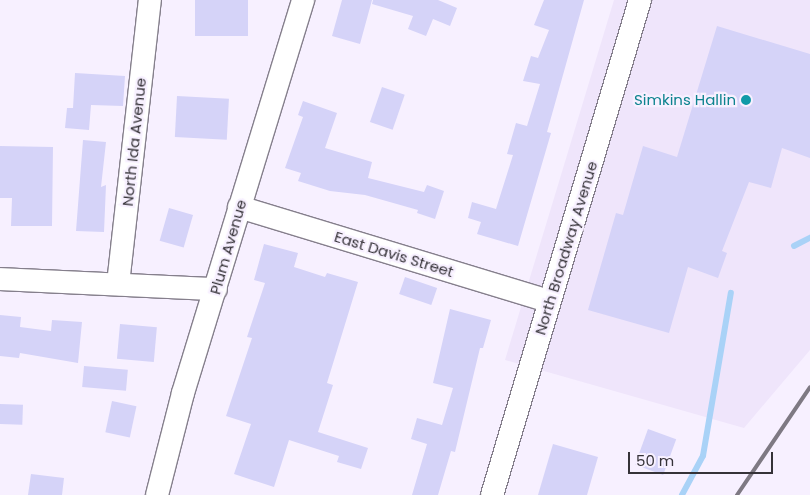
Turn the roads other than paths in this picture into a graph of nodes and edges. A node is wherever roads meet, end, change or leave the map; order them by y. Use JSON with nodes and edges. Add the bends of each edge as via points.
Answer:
{"nodes":[{"id":1,"x":150,"y":0,"type":"edge"},
{"id":2,"x":303,"y":0,"type":"edge"},
{"id":3,"x":640,"y":0,"type":"edge"},
{"id":4,"x":239,"y":207,"type":"junction"},
{"id":5,"x":0,"y":279,"type":"edge"},
{"id":6,"x":118,"y":284,"type":"junction"},
{"id":7,"x":216,"y":290,"type":"junction"},
{"id":8,"x":550,"y":301,"type":"junction"},
{"id":9,"x":157,"y":495,"type":"edge"},
{"id":10,"x":492,"y":495,"type":"edge"}],
"edges":[{"from":1,"to":6,"type":"street","name":"North Ida Avenue"},
{"from":2,"to":4,"type":"street","name":"Plum Avenue"},
{"from":3,"to":8,"type":"street","name":"North Broadway Avenue"},
{"from":4,"to":7,"type":"street","name":"Plum Avenue"},
{"from":4,"to":8,"type":"street","name":"East Davis Street"},
{"from":5,"to":6,"type":"street"},
{"from":6,"to":7,"type":"street"},
{"from":7,"to":9,"type":"street","name":"Plum Avenue","via":[[183,393]]},
{"from":8,"to":10,"type":"street","name":"North Broadway Avenue"}]}
